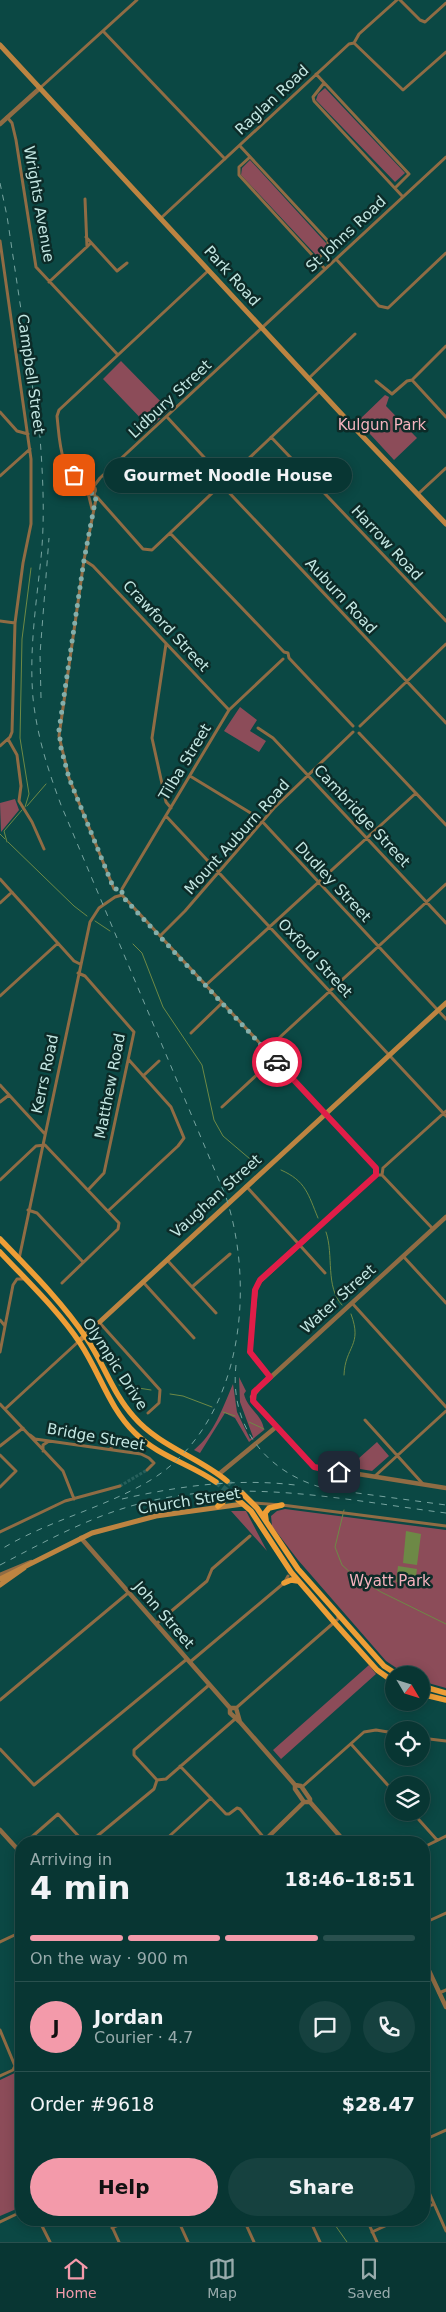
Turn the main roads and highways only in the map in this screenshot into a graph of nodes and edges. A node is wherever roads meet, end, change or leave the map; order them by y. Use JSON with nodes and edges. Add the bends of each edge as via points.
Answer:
{"nodes":[{"id":1,"x":0,"y":45,"type":"edge"},
{"id":2,"x":446,"y":524,"type":"edge"},
{"id":3,"x":446,"y":1003,"type":"edge"},
{"id":4,"x":0,"y":1239,"type":"edge"},
{"id":5,"x":0,"y":1252,"type":"edge"},
{"id":6,"x":19,"y":1259,"type":"junction"},
{"id":7,"x":12,"y":1265,"type":"junction"},
{"id":8,"x":85,"y":1335,"type":"junction"},
{"id":9,"x":79,"y":1341,"type":"junction"},
{"id":10,"x":228,"y":1481,"type":"tunnel mouth"},
{"id":11,"x":216,"y":1482,"type":"tunnel mouth"},
{"id":12,"x":242,"y":1493,"type":"tunnel mouth"},
{"id":13,"x":244,"y":1504,"type":"junction"},
{"id":14,"x":254,"y":1504,"type":"junction"},
{"id":15,"x":282,"y":1505,"type":"road end"},
{"id":16,"x":218,"y":1506,"type":"junction"},
{"id":17,"x":252,"y":1513,"type":"junction"},
{"id":18,"x":267,"y":1522,"type":"junction"},
{"id":19,"x":32,"y":1562,"type":"junction"},
{"id":20,"x":0,"y":1582,"type":"edge"},
{"id":21,"x":300,"y":1582,"type":"junction"},
{"id":22,"x":284,"y":1583,"type":"road end"},
{"id":23,"x":385,"y":1667,"type":"edge"},
{"id":24,"x":385,"y":1676,"type":"edge"},
{"id":25,"x":430,"y":1689,"type":"edge"},
{"id":26,"x":446,"y":1693,"type":"edge"},
{"id":27,"x":430,"y":1696,"type":"edge"},
{"id":28,"x":446,"y":1700,"type":"edge"}],
"edges":[{"from":1,"to":2,"type":"main road","name":"Park Road"},
{"from":3,"to":8,"type":"main road","name":"Vaughan Street","via":[[166,1259],[101,1324]]},
{"from":4,"to":6,"type":"highway","name":"Olympic Drive"},
{"from":5,"to":7,"type":"highway","name":"Olympic Drive"},
{"from":6,"to":7,"type":"highway"},
{"from":6,"to":8,"type":"highway","name":"Olympic Drive"},
{"from":7,"to":9,"type":"highway","name":"Olympic Drive"},
{"from":8,"to":9,"type":"main road","name":"Vaughan Street"},
{"from":8,"to":10,"type":"highway","name":"Olympic Drive","via":[[134,1418],[158,1438]]},
{"from":9,"to":11,"type":"highway","name":"Olympic Drive","via":[[129,1427],[159,1452]]},
{"from":12,"to":14,"type":"highway"},
{"from":13,"to":14,"type":"highway","name":"Church Street"},
{"from":13,"to":16,"type":"main road","name":"Church Street"},
{"from":13,"to":16,"type":"highway","via":[[228,1494]]},
{"from":13,"to":17,"type":"highway"},
{"from":14,"to":17,"type":"highway"},
{"from":14,"to":18,"type":"highway"},
{"from":15,"to":18,"type":"highway","via":[[266,1510]]},
{"from":16,"to":19,"type":"main road","name":"Church Street","via":[[156,1516],[81,1538]]},
{"from":17,"to":21,"type":"highway"},
{"from":18,"to":23,"type":"highway","via":[[298,1568]]},
{"from":19,"to":20,"type":"main road"},
{"from":19,"to":20,"type":"main road"},
{"from":21,"to":22,"type":"highway","via":[[293,1579]]},
{"from":21,"to":24,"type":"highway"},
{"from":25,"to":26,"type":"highway"},
{"from":27,"to":28,"type":"highway"}]}
